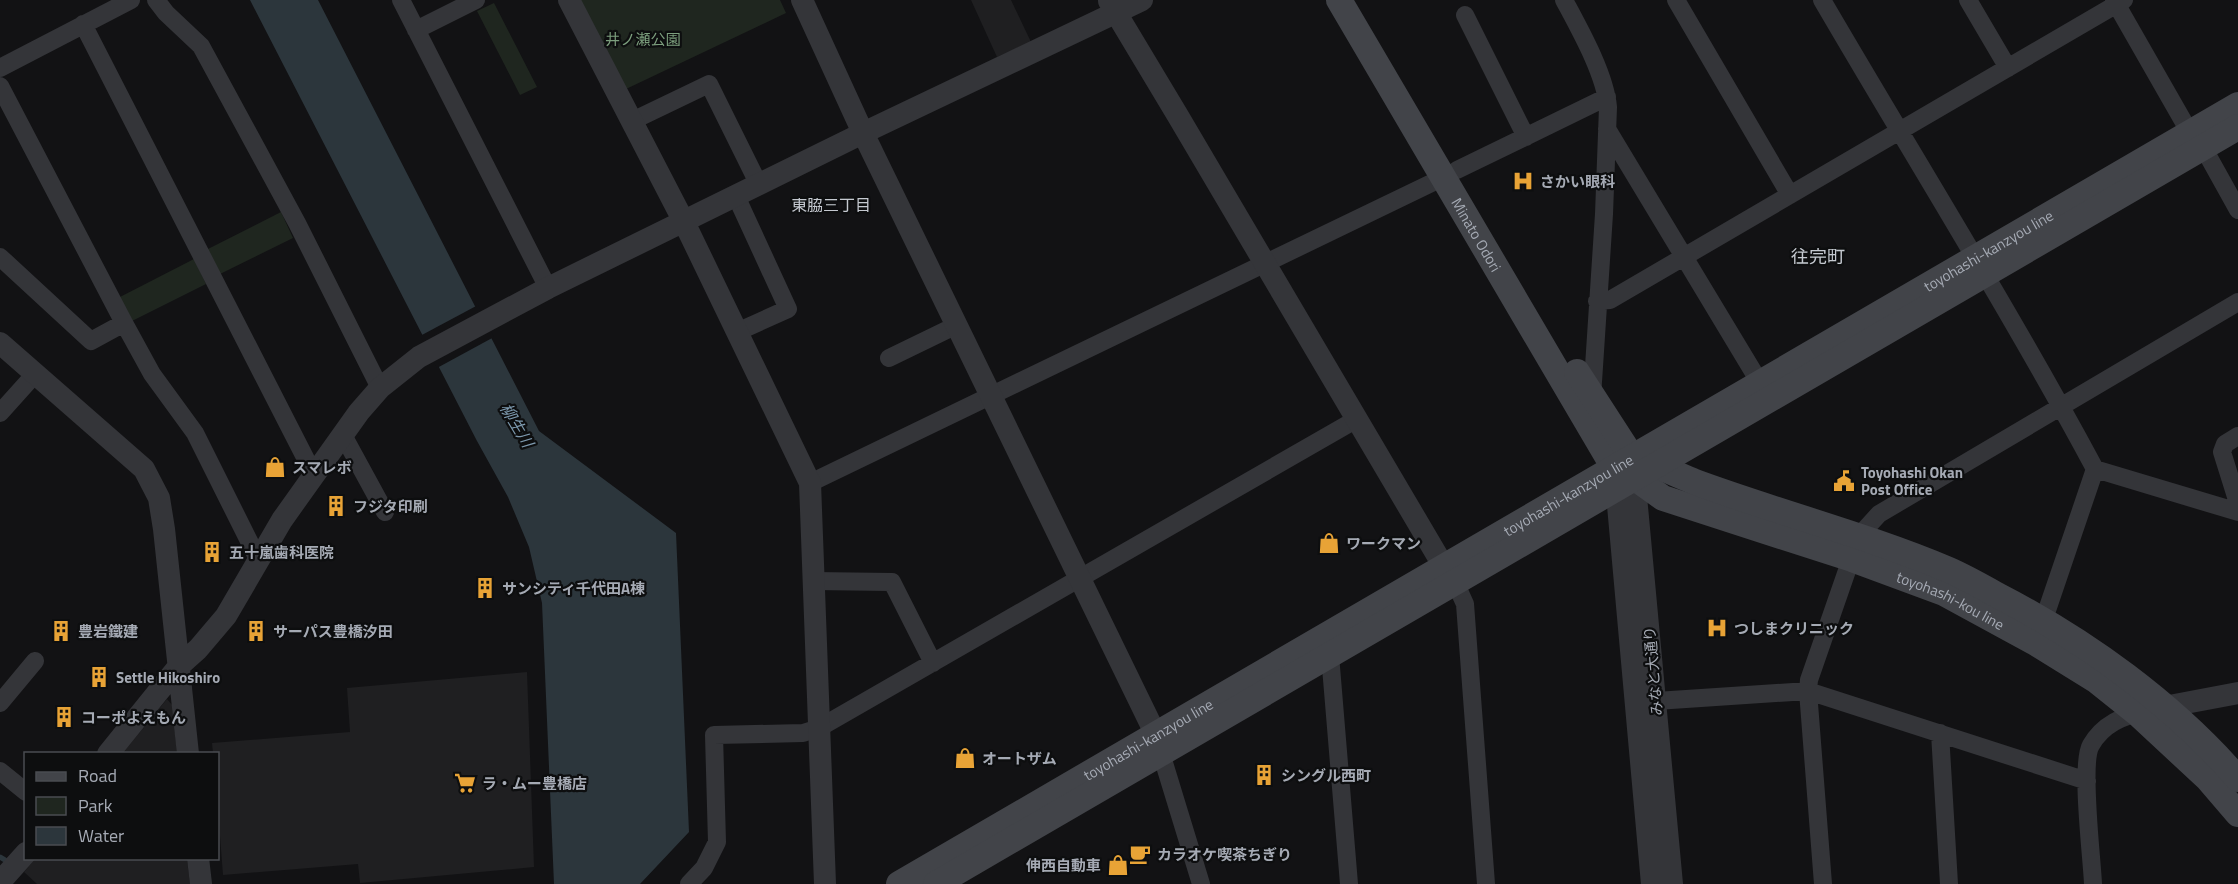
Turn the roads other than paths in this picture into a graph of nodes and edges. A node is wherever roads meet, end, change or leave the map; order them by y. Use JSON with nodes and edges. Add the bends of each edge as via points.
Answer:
{"nodes":[{"id":1,"x":131,"y":0,"type":"edge"},
{"id":2,"x":156,"y":0,"type":"edge"},
{"id":3,"x":400,"y":0,"type":"edge"},
{"id":4,"x":476,"y":0,"type":"edge"},
{"id":5,"x":570,"y":0,"type":"edge"},
{"id":6,"x":802,"y":0,"type":"edge"},
{"id":7,"x":1142,"y":0,"type":"edge"},
{"id":8,"x":1339,"y":0,"type":"edge"},
{"id":9,"x":1356,"y":0,"type":"edge"},
{"id":10,"x":1564,"y":0,"type":"edge"},
{"id":11,"x":1676,"y":0,"type":"edge"},
{"id":12,"x":1822,"y":0,"type":"edge"},
{"id":13,"x":1968,"y":0,"type":"edge"},
{"id":14,"x":2118,"y":2,"type":"edge"},
{"id":15,"x":1112,"y":6,"type":"edge"},
{"id":16,"x":1465,"y":15,"type":"dead end"},
{"id":17,"x":82,"y":24,"type":"junction"},
{"id":18,"x":416,"y":30,"type":"junction"},
{"id":19,"x":0,"y":68,"type":"edge"},
{"id":20,"x":2008,"y":68,"type":"junction"},
{"id":21,"x":0,"y":86,"type":"edge"},
{"id":22,"x":1607,"y":98,"type":"junction"},
{"id":23,"x":2238,"y":105,"type":"edge"},
{"id":24,"x":632,"y":121,"type":"junction"},
{"id":25,"x":2238,"y":127,"type":"edge"},
{"id":26,"x":1607,"y":129,"type":"junction"},
{"id":27,"x":863,"y":133,"type":"junction"},
{"id":28,"x":1899,"y":133,"type":"junction"},
{"id":29,"x":1526,"y":137,"type":"junction"},
{"id":30,"x":2197,"y":140,"type":"junction"},
{"id":31,"x":1450,"y":174,"type":"junction"},
{"id":32,"x":759,"y":185,"type":"junction"},
{"id":33,"x":1790,"y":195,"type":"junction"},
{"id":34,"x":736,"y":196,"type":"junction"},
{"id":35,"x":2238,"y":210,"type":"edge"},
{"id":36,"x":684,"y":222,"type":"junction"},
{"id":37,"x":0,"y":257,"type":"edge"},
{"id":38,"x":1684,"y":257,"type":"junction"},
{"id":39,"x":1263,"y":263,"type":"junction"},
{"id":40,"x":1980,"y":266,"type":"junction"},
{"id":41,"x":548,"y":288,"type":"junction"},
{"id":42,"x":1597,"y":301,"type":"junction"},
{"id":43,"x":2238,"y":302,"type":"edge"},
{"id":44,"x":124,"y":323,"type":"junction"},
{"id":45,"x":957,"y":325,"type":"junction"},
{"id":46,"x":737,"y":332,"type":"junction"},
{"id":47,"x":0,"y":343,"type":"edge"},
{"id":48,"x":889,"y":358,"type":"dead end"},
{"id":49,"x":35,"y":374,"type":"junction"},
{"id":50,"x":1760,"y":383,"type":"junction"},
{"id":51,"x":380,"y":388,"type":"junction"},
{"id":52,"x":993,"y":396,"type":"junction"},
{"id":53,"x":1592,"y":397,"type":"junction"},
{"id":54,"x":2061,"y":407,"type":"junction"},
{"id":55,"x":0,"y":413,"type":"edge"},
{"id":56,"x":1357,"y":419,"type":"junction"},
{"id":57,"x":344,"y":435,"type":"junction"},
{"id":58,"x":2238,"y":436,"type":"edge"},
{"id":59,"x":2094,"y":469,"type":"junction"},
{"id":60,"x":1631,"y":471,"type":"junction"},
{"id":61,"x":314,"y":475,"type":"junction"},
{"id":62,"x":810,"y":483,"type":"junction"},
{"id":63,"x":2238,"y":503,"type":"edge"},
{"id":64,"x":385,"y":512,"type":"dead end"},
{"id":65,"x":2238,"y":512,"type":"edge"},
{"id":66,"x":1856,"y":548,"type":"junction"},
{"id":67,"x":258,"y":559,"type":"junction"},
{"id":68,"x":1450,"y":575,"type":"junction"},
{"id":69,"x":1081,"y":579,"type":"junction"},
{"id":70,"x":813,"y":581,"type":"junction"},
{"id":71,"x":2044,"y":620,"type":"junction"},
{"id":72,"x":1330,"y":655,"type":"junction"},
{"id":73,"x":35,"y":661,"type":"dead end"},
{"id":74,"x":933,"y":663,"type":"junction"},
{"id":75,"x":179,"y":666,"type":"junction"},
{"id":76,"x":1808,"y":691,"type":"junction"},
{"id":77,"x":2238,"y":693,"type":"edge"},
{"id":78,"x":1656,"y":701,"type":"junction"},
{"id":79,"x":0,"y":703,"type":"edge"},
{"id":80,"x":2164,"y":707,"type":"junction"},
{"id":81,"x":2137,"y":713,"type":"junction"},
{"id":82,"x":819,"y":728,"type":"junction"},
{"id":83,"x":1940,"y":734,"type":"junction"},
{"id":84,"x":1159,"y":744,"type":"junction"},
{"id":85,"x":109,"y":752,"type":"edge"},
{"id":86,"x":188,"y":752,"type":"edge"},
{"id":87,"x":0,"y":771,"type":"edge"},
{"id":88,"x":2238,"y":779,"type":"edge"},
{"id":89,"x":2087,"y":781,"type":"junction"},
{"id":90,"x":24,"y":790,"type":"edge"},
{"id":91,"x":2238,"y":814,"type":"edge"},
{"id":92,"x":24,"y":855,"type":"edge"},
{"id":93,"x":198,"y":860,"type":"edge"},
{"id":94,"x":0,"y":882,"type":"edge"},
{"id":95,"x":201,"y":884,"type":"edge"},
{"id":96,"x":690,"y":884,"type":"edge"},
{"id":97,"x":825,"y":884,"type":"edge"},
{"id":98,"x":899,"y":884,"type":"edge"},
{"id":99,"x":936,"y":884,"type":"edge"},
{"id":100,"x":1200,"y":884,"type":"edge"},
{"id":101,"x":1349,"y":884,"type":"edge"},
{"id":102,"x":1486,"y":884,"type":"edge"},
{"id":103,"x":1653,"y":884,"type":"edge"},
{"id":104,"x":1672,"y":884,"type":"edge"},
{"id":105,"x":1823,"y":884,"type":"edge"},
{"id":106,"x":1949,"y":884,"type":"edge"},
{"id":107,"x":2093,"y":884,"type":"edge"}],
"edges":[{"from":1,"to":17,"type":"street"},
{"from":2,"to":51,"type":"street","via":[[201,46]]},
{"from":3,"to":18,"type":"street"},
{"from":4,"to":18,"type":"street"},
{"from":5,"to":24,"type":"street"},
{"from":6,"to":27,"type":"street"},
{"from":7,"to":15,"type":"street"},
{"from":8,"to":31,"type":"main road","name":"Minato Odori"},
{"from":9,"to":31,"type":"main road","name":"Minato Odori"},
{"from":10,"to":22,"type":"street"},
{"from":11,"to":33,"type":"street"},
{"from":12,"to":28,"type":"street"},
{"from":13,"to":20,"type":"street"},
{"from":14,"to":20,"type":"street"},
{"from":14,"to":30,"type":"street"},
{"from":15,"to":27,"type":"street"},
{"from":15,"to":39,"type":"street"},
{"from":16,"to":29,"type":"street"},
{"from":17,"to":19,"type":"street"},
{"from":17,"to":61,"type":"street"},
{"from":18,"to":41,"type":"street"},
{"from":20,"to":28,"type":"street"},
{"from":21,"to":44,"type":"street"},
{"from":22,"to":26,"type":"street"},
{"from":22,"to":29,"type":"street"},
{"from":23,"to":30,"type":"main road","name":"toyohashi-kanzyou line"},
{"from":24,"to":32,"type":"street","via":[[709,84]]},
{"from":24,"to":36,"type":"street"},
{"from":25,"to":30,"type":"main road","name":"toyohashi-kanzyou line"},
{"from":26,"to":38,"type":"street"},
{"from":26,"to":42,"type":"street"},
{"from":27,"to":32,"type":"street"},
{"from":27,"to":45,"type":"street"},
{"from":28,"to":33,"type":"street"},
{"from":28,"to":40,"type":"street"},
{"from":29,"to":31,"type":"street"},
{"from":30,"to":35,"type":"street"},
{"from":30,"to":40,"type":"main road","name":"toyohashi-kanzyou line"},
{"from":31,"to":39,"type":"street"},
{"from":31,"to":53,"type":"main road","name":"Minato Odori"},
{"from":31,"to":60,"type":"main road","name":"Minato Odori"},
{"from":32,"to":34,"type":"street"},
{"from":33,"to":38,"type":"street"},
{"from":34,"to":36,"type":"street"},
{"from":34,"to":46,"type":"street","via":[[788,309]]},
{"from":36,"to":41,"type":"street"},
{"from":36,"to":46,"type":"street"},
{"from":37,"to":44,"type":"street","via":[[91,341]]},
{"from":38,"to":42,"type":"street","via":[[1610,300]]},
{"from":38,"to":50,"type":"street"},
{"from":39,"to":52,"type":"street"},
{"from":39,"to":56,"type":"street"},
{"from":40,"to":50,"type":"main road","name":"toyohashi-kanzyou line"},
{"from":40,"to":54,"type":"street"},
{"from":40,"to":60,"type":"main road","name":"toyohashi-kanzyou line"},
{"from":41,"to":51,"type":"street","via":[[419,357]]},
{"from":42,"to":53,"type":"street"},
{"from":43,"to":54,"type":"street"},
{"from":44,"to":67,"type":"street","via":[[152,374],[195,433]]},
{"from":45,"to":48,"type":"street"},
{"from":45,"to":52,"type":"street"},
{"from":46,"to":62,"type":"street"},
{"from":47,"to":49,"type":"street"},
{"from":49,"to":55,"type":"street"},
{"from":49,"to":75,"type":"street","via":[[144,469],[159,498]]},
{"from":50,"to":60,"type":"main road","name":"toyohashi-kanzyou line"},
{"from":51,"to":57,"type":"street"},
{"from":52,"to":62,"type":"street"},
{"from":52,"to":69,"type":"street"},
{"from":53,"to":60,"type":"main road","name":"Minato Odori"},
{"from":54,"to":59,"type":"street"},
{"from":54,"to":66,"type":"street","via":[[1879,514]]},
{"from":56,"to":68,"type":"street"},
{"from":56,"to":69,"type":"street"},
{"from":57,"to":61,"type":"street"},
{"from":57,"to":64,"type":"street"},
{"from":58,"to":63,"type":"street","via":[[2225,444],[2223,452]]},
{"from":59,"to":65,"type":"street"},
{"from":59,"to":71,"type":"street"},
{"from":60,"to":66,"type":"main road","name":"toyohashi-kou line","via":[[1695,482]]},
{"from":60,"to":68,"type":"main road","name":"toyohashi-kanzyou line"},
{"from":60,"to":78,"type":"street","name":"みなと大通り"},
{"from":60,"to":103,"type":"street","name":"みなと大通り"},
{"from":61,"to":67,"type":"street"},
{"from":62,"to":70,"type":"street"},
{"from":66,"to":71,"type":"main road","name":"toyohashi-kou line","via":[[1950,570]]},
{"from":66,"to":76,"type":"street"},
{"from":66,"to":81,"type":"main road","name":"toyohashi-kou line","via":[[2034,642],[2097,681]]},
{"from":67,"to":75,"type":"street","via":[[226,616]]},
{"from":68,"to":72,"type":"main road","name":"toyohashi-kanzyou line"},
{"from":68,"to":84,"type":"main road","name":"toyohashi-kanzyou line"},
{"from":68,"to":102,"type":"street","via":[[1465,604]]},
{"from":69,"to":74,"type":"street"},
{"from":69,"to":84,"type":"street"},
{"from":70,"to":74,"type":"street","via":[[892,582]]},
{"from":70,"to":82,"type":"street"},
{"from":71,"to":80,"type":"main road","name":"toyohashi-kou line","via":[[2106,661]]},
{"from":72,"to":84,"type":"main road","name":"toyohashi-kanzyou line"},
{"from":72,"to":101,"type":"street"},
{"from":73,"to":79,"type":"street"},
{"from":74,"to":82,"type":"street"},
{"from":75,"to":85,"type":"street"},
{"from":75,"to":86,"type":"street"},
{"from":76,"to":78,"type":"street"},
{"from":76,"to":83,"type":"street"},
{"from":76,"to":105,"type":"street"},
{"from":77,"to":80,"type":"street"},
{"from":78,"to":104,"type":"street","name":"みなと大通り"},
{"from":80,"to":81,"type":"street"},
{"from":80,"to":88,"type":"main road","name":"toyohashi-kou line"},
{"from":81,"to":89,"type":"street","via":[[2115,720],[2092,744]]},
{"from":81,"to":91,"type":"main road","name":"toyohashi-kou line","via":[[2208,779]]},
{"from":82,"to":96,"type":"street","via":[[803,733],[714,735],[717,842],[704,868]]},
{"from":82,"to":97,"type":"street"},
{"from":83,"to":89,"type":"street"},
{"from":83,"to":106,"type":"street"},
{"from":84,"to":98,"type":"main road","name":"toyohashi-kanzyou line"},
{"from":84,"to":99,"type":"main road","name":"toyohashi-kanzyou line"},
{"from":84,"to":100,"type":"street"},
{"from":87,"to":90,"type":"street"},
{"from":89,"to":107,"type":"street"},
{"from":92,"to":94,"type":"street"},
{"from":93,"to":95,"type":"street"}]}
